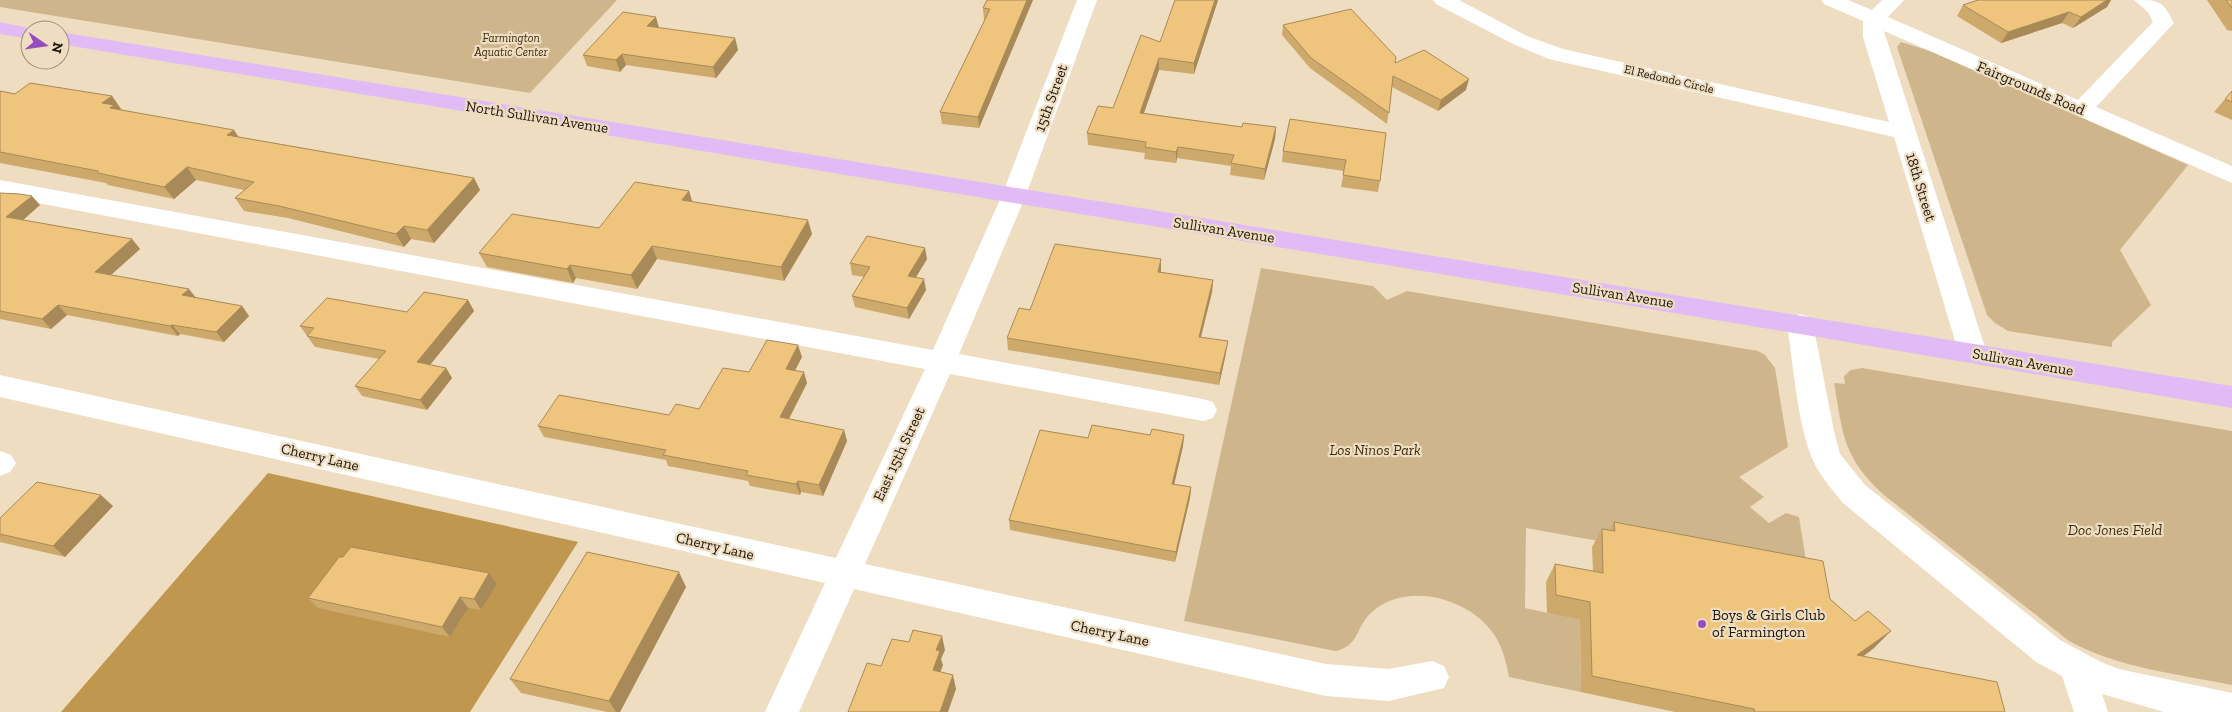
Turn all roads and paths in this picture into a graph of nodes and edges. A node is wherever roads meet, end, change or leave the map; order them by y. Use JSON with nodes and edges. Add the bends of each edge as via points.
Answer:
{"nodes":[{"id":1,"x":1087,"y":0,"type":"edge"},
{"id":2,"x":1443,"y":0,"type":"edge"},
{"id":3,"x":1831,"y":0,"type":"edge"},
{"id":4,"x":1894,"y":0,"type":"edge"},
{"id":5,"x":2144,"y":0,"type":"edge"},
{"id":6,"x":1873,"y":20,"type":"junction"},
{"id":7,"x":0,"y":28,"type":"edge"},
{"id":8,"x":20,"y":31,"type":"edge"},
{"id":9,"x":70,"y":40,"type":"edge"},
{"id":10,"x":2082,"y":110,"type":"junction"},
{"id":11,"x":1904,"y":132,"type":"junction"},
{"id":12,"x":2232,"y":175,"type":"edge"},
{"id":13,"x":0,"y":188,"type":"edge"},
{"id":14,"x":1014,"y":195,"type":"junction"},
{"id":15,"x":1800,"y":324,"type":"junction"},
{"id":16,"x":1972,"y":354,"type":"junction"},
{"id":17,"x":942,"y":362,"type":"junction"},
{"id":18,"x":0,"y":386,"type":"edge"},
{"id":19,"x":2232,"y":397,"type":"edge"},
{"id":20,"x":1203,"y":410,"type":"dead end"},
{"id":21,"x":844,"y":574,"type":"junction"},
{"id":22,"x":2075,"y":666,"type":"junction"},
{"id":23,"x":1432,"y":677,"type":"dead end"},
{"id":24,"x":2232,"y":709,"type":"edge"},
{"id":25,"x":782,"y":712,"type":"edge"},
{"id":26,"x":2091,"y":712,"type":"edge"}],
"edges":[{"from":1,"to":14,"type":"street","name":"15th Street"},
{"from":2,"to":11,"type":"street","name":"El Redondo Circle","via":[[1520,40],[1557,54]]},
{"from":3,"to":6,"type":"street","name":"Fairgrounds Road"},
{"from":4,"to":6,"type":"street"},
{"from":5,"to":10,"type":"street","via":[[2156,8],[2164,23]]},
{"from":6,"to":10,"type":"street","name":"Fairgrounds Road"},
{"from":6,"to":11,"type":"street","name":"18th Street","via":[[1874,37]]},
{"from":7,"to":8,"type":"main road"},
{"from":9,"to":14,"type":"main road","name":"North Sullivan Avenue"},
{"from":10,"to":12,"type":"street","name":"Fairgrounds Road"},
{"from":11,"to":16,"type":"street","name":"18th Street"},
{"from":13,"to":17,"type":"street"},
{"from":14,"to":15,"type":"main road","name":"Sullivan Avenue"},
{"from":14,"to":17,"type":"street","name":"East 15th Street"},
{"from":15,"to":16,"type":"main road","name":"Sullivan Avenue"},
{"from":15,"to":22,"type":"street","via":[[1819,431],[1826,456],[1835,472],[1874,512],[2048,650]]},
{"from":16,"to":19,"type":"main road","name":"Sullivan Avenue"},
{"from":17,"to":20,"type":"street"},
{"from":17,"to":21,"type":"street","name":"East 15th Street"},
{"from":18,"to":21,"type":"street","name":"Cherry Lane"},
{"from":21,"to":23,"type":"street","name":"Cherry Lane","via":[[1326,680],[1389,685]]},
{"from":21,"to":25,"type":"street","name":"East 15th Street"},
{"from":22,"to":24,"type":"street","via":[[2134,689]]},
{"from":22,"to":26,"type":"street"}]}
